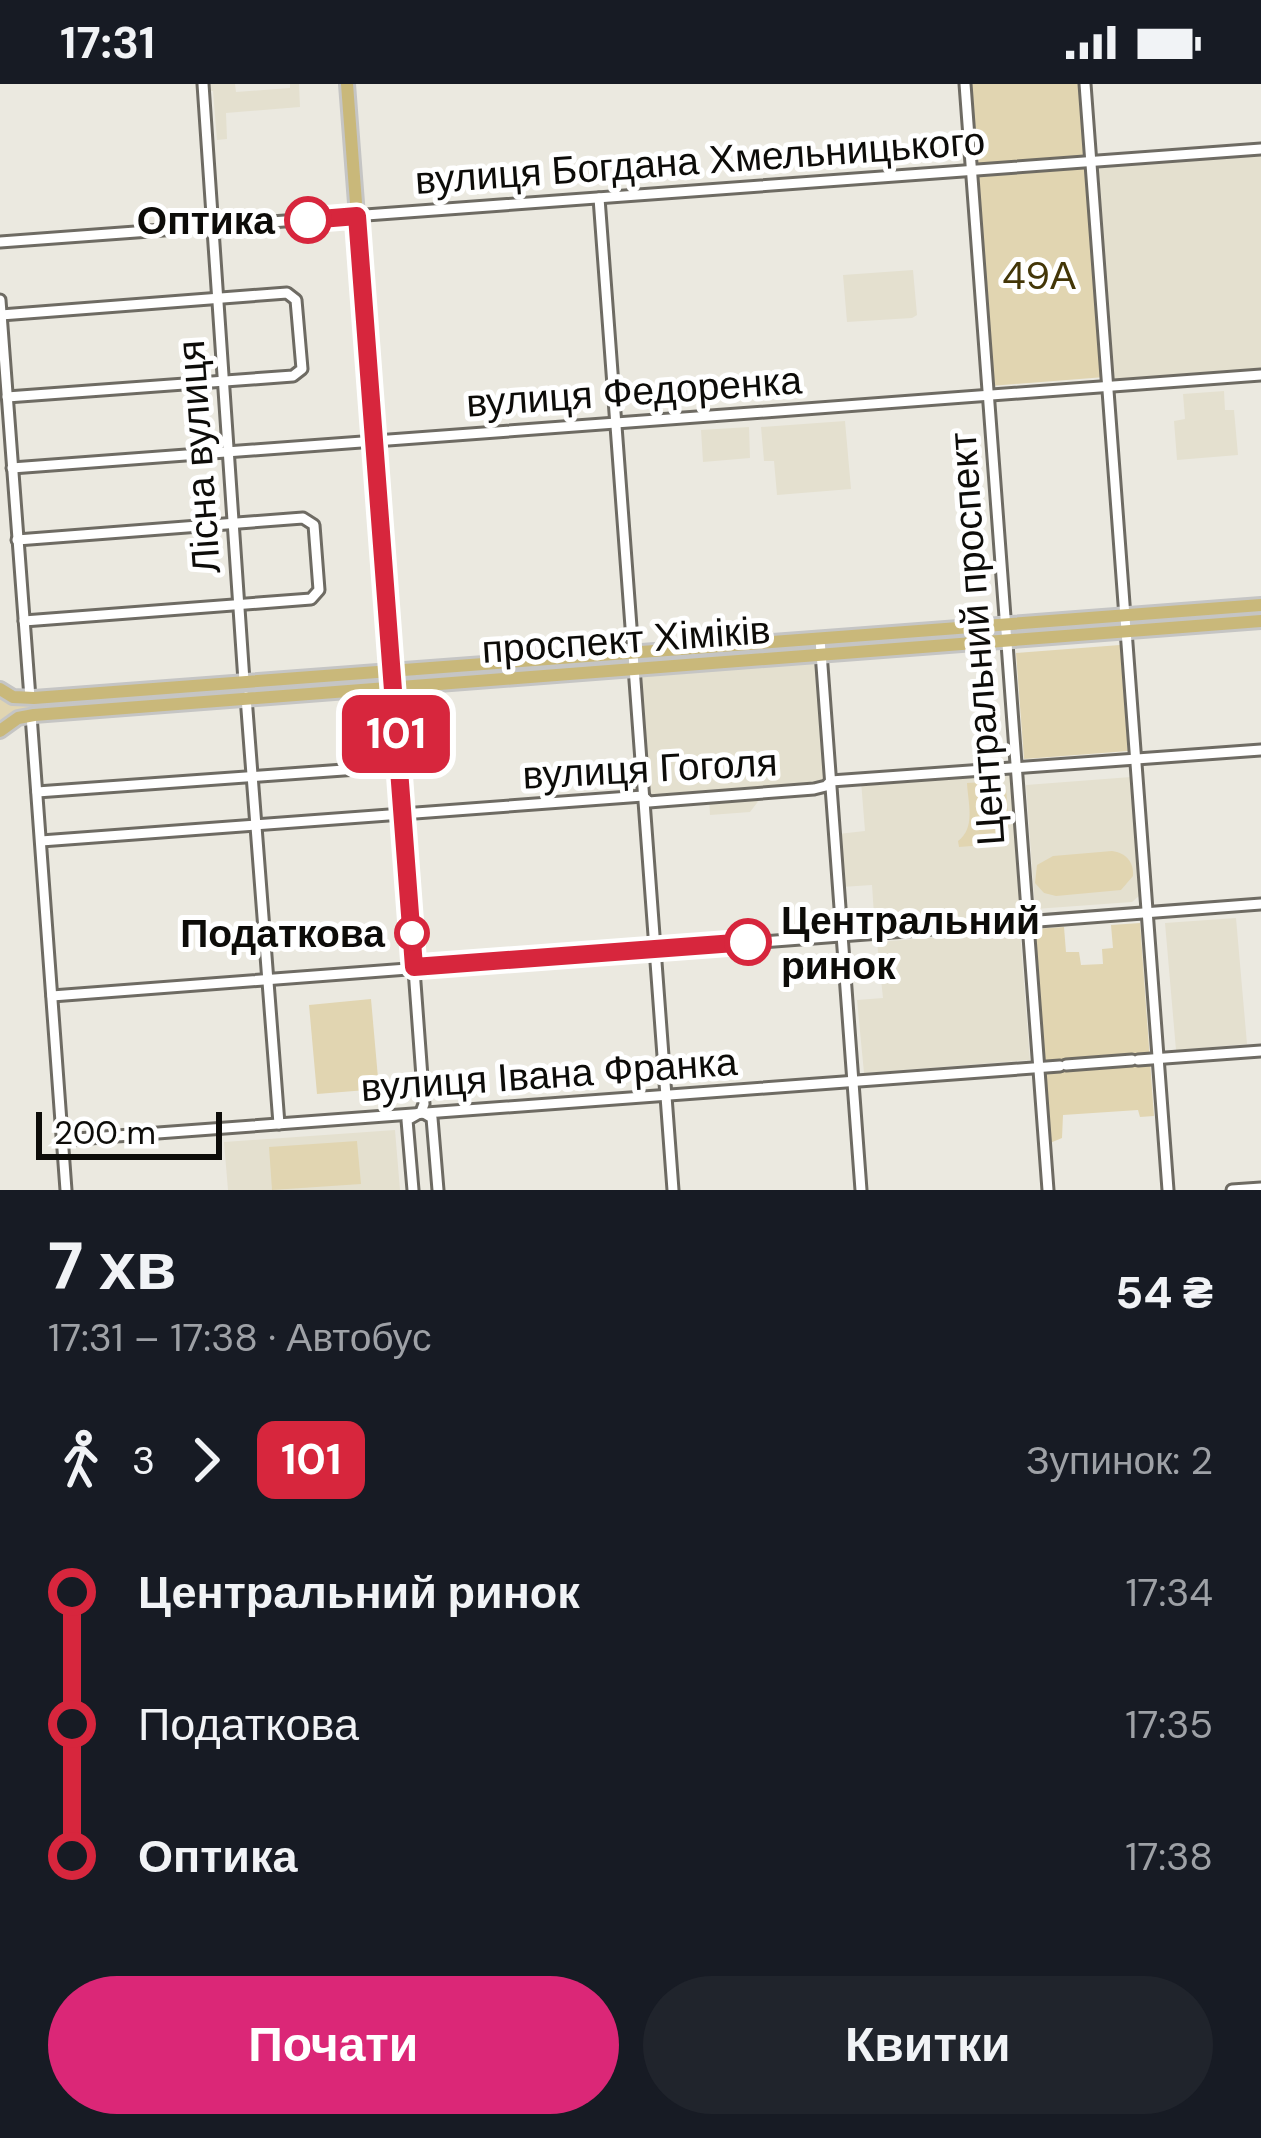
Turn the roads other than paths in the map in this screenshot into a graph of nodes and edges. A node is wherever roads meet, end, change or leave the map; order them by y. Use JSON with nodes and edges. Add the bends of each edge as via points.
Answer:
{"nodes":[{"id":1,"x":203,"y":84,"type":"edge"},
{"id":2,"x":347,"y":84,"type":"edge"},
{"id":3,"x":965,"y":84,"type":"edge"},
{"id":4,"x":1085,"y":84,"type":"edge"},
{"id":5,"x":1261,"y":149,"type":"edge"},
{"id":6,"x":1091,"y":161,"type":"junction"},
{"id":7,"x":971,"y":170,"type":"junction"},
{"id":8,"x":599,"y":198,"type":"junction"},
{"id":9,"x":357,"y":216,"type":"junction"},
{"id":10,"x":211,"y":227,"type":"junction"},
{"id":11,"x":0,"y":242,"type":"edge"},
{"id":12,"x":217,"y":298,"type":"junction"},
{"id":13,"x":0,"y":300,"type":"edge"},
{"id":14,"x":1,"y":315,"type":"edge"},
{"id":15,"x":1261,"y":375,"type":"edge"},
{"id":16,"x":224,"y":382,"type":"junction"},
{"id":17,"x":1108,"y":386,"type":"junction"},
{"id":18,"x":988,"y":395,"type":"junction"},
{"id":19,"x":7,"y":397,"type":"junction"},
{"id":20,"x":616,"y":422,"type":"junction"},
{"id":21,"x":374,"y":440,"type":"junction"},
{"id":22,"x":229,"y":452,"type":"junction"},
{"id":23,"x":12,"y":469,"type":"junction"},
{"id":24,"x":234,"y":523,"type":"junction"},
{"id":25,"x":17,"y":540,"type":"junction"},
{"id":26,"x":239,"y":604,"type":"junction"},
{"id":27,"x":1261,"y":605,"type":"edge"},
{"id":28,"x":1126,"y":616,"type":"junction"},
{"id":29,"x":24,"y":621,"type":"junction"},
{"id":30,"x":1261,"y":621,"type":"edge"},
{"id":31,"x":1006,"y":625,"type":"junction"},
{"id":32,"x":1128,"y":632,"type":"junction"},
{"id":33,"x":820,"y":639,"type":"junction"},
{"id":34,"x":1007,"y":641,"type":"junction"},
{"id":35,"x":633,"y":653,"type":"junction"},
{"id":36,"x":821,"y":655,"type":"junction"},
{"id":37,"x":634,"y":669,"type":"junction"},
{"id":38,"x":392,"y":671,"type":"junction"},
{"id":39,"x":244,"y":681,"type":"junction"},
{"id":40,"x":393,"y":686,"type":"junction"},
{"id":41,"x":0,"y":689,"type":"edge"},
{"id":42,"x":30,"y":698,"type":"junction"},
{"id":43,"x":246,"y":698,"type":"junction"},
{"id":44,"x":32,"y":715,"type":"junction"},
{"id":45,"x":0,"y":731,"type":"edge"},
{"id":46,"x":1261,"y":750,"type":"edge"},
{"id":47,"x":1137,"y":759,"type":"junction"},
{"id":48,"x":399,"y":766,"type":"junction"},
{"id":49,"x":1016,"y":767,"type":"junction"},
{"id":50,"x":252,"y":777,"type":"junction"},
{"id":51,"x":831,"y":781,"type":"junction"},
{"id":52,"x":37,"y":792,"type":"junction"},
{"id":53,"x":644,"y":796,"type":"junction"},
{"id":54,"x":403,"y":814,"type":"junction"},
{"id":55,"x":256,"y":824,"type":"junction"},
{"id":56,"x":41,"y":841,"type":"junction"},
{"id":57,"x":1261,"y":904,"type":"edge"},
{"id":58,"x":1148,"y":913,"type":"junction"},
{"id":59,"x":1028,"y":922,"type":"junction"},
{"id":60,"x":842,"y":935,"type":"junction"},
{"id":61,"x":655,"y":949,"type":"junction"},
{"id":62,"x":414,"y":967,"type":"junction"},
{"id":63,"x":268,"y":979,"type":"junction"},
{"id":64,"x":52,"y":996,"type":"junction"},
{"id":65,"x":1261,"y":1051,"type":"edge"},
{"id":66,"x":1158,"y":1058,"type":"junction"},
{"id":67,"x":1038,"y":1067,"type":"junction"},
{"id":68,"x":853,"y":1082,"type":"junction"},
{"id":69,"x":666,"y":1096,"type":"junction"},
{"id":70,"x":421,"y":1112,"type":"junction"},
{"id":71,"x":279,"y":1124,"type":"junction"},
{"id":72,"x":63,"y":1140,"type":"junction"},
{"id":73,"x":1261,"y":1188,"type":"edge"},
{"id":74,"x":66,"y":1190,"type":"edge"},
{"id":75,"x":413,"y":1190,"type":"edge"},
{"id":76,"x":438,"y":1190,"type":"edge"},
{"id":77,"x":673,"y":1190,"type":"edge"},
{"id":78,"x":861,"y":1190,"type":"edge"},
{"id":79,"x":1048,"y":1190,"type":"edge"},
{"id":80,"x":1168,"y":1190,"type":"edge"},
{"id":81,"x":1232,"y":1190,"type":"edge"}],
"edges":[{"from":1,"to":10,"type":"street","name":"Лісна вулиця"},
{"from":2,"to":9,"type":"main road"},
{"from":3,"to":7,"type":"street","name":"Центральний проспект"},
{"from":4,"to":6,"type":"street"},
{"from":5,"to":6,"type":"street","name":"вулиця Богдана Хмельницького"},
{"from":6,"to":7,"type":"street","name":"вулиця Богдана Хмельницького"},
{"from":6,"to":17,"type":"street"},
{"from":7,"to":8,"type":"street","name":"вулиця Богдана Хмельницького"},
{"from":7,"to":18,"type":"street","name":"Центральний проспект"},
{"from":8,"to":9,"type":"street","name":"вулиця Богдана Хмельницького"},
{"from":8,"to":20,"type":"street"},
{"from":9,"to":10,"type":"street","name":"вулиця Богдана Хмельницького"},
{"from":9,"to":21,"type":"main road"},
{"from":10,"to":11,"type":"street","name":"вулиця Богдана Хмельницького"},
{"from":10,"to":12,"type":"street","name":"Лісна вулиця"},
{"from":12,"to":14,"type":"street"},
{"from":12,"to":16,"type":"street","name":"Лісна вулиця"},
{"from":12,"to":16,"type":"street","via":[[287,293],[296,300],[302,368],[293,376]]},
{"from":13,"to":14,"type":"street"},
{"from":14,"to":19,"type":"street"},
{"from":15,"to":17,"type":"street","name":"вулиця Федоренка"},
{"from":16,"to":19,"type":"street"},
{"from":16,"to":22,"type":"street","name":"Лісна вулиця"},
{"from":17,"to":18,"type":"street","name":"вулиця Федоренка"},
{"from":17,"to":28,"type":"street"},
{"from":18,"to":20,"type":"street","name":"вулиця Федоренка"},
{"from":18,"to":31,"type":"street","name":"Центральний проспект"},
{"from":19,"to":23,"type":"street"},
{"from":20,"to":21,"type":"street","name":"вулиця Федоренка"},
{"from":20,"to":35,"type":"street"},
{"from":21,"to":22,"type":"street","name":"вулиця Федоренка"},
{"from":21,"to":38,"type":"main road"},
{"from":22,"to":23,"type":"street","name":"вулиця Федоренка"},
{"from":22,"to":24,"type":"street","name":"Лісна вулиця"},
{"from":23,"to":25,"type":"street"},
{"from":24,"to":25,"type":"street"},
{"from":24,"to":26,"type":"street","name":"Лісна вулиця"},
{"from":24,"to":26,"type":"street","via":[[303,518],[314,526],[319,590],[311,599]]},
{"from":25,"to":29,"type":"street"},
{"from":26,"to":29,"type":"street"},
{"from":26,"to":39,"type":"street","name":"Лісна вулиця"},
{"from":27,"to":28,"type":"main road","name":"проспект Хіміків"},
{"from":28,"to":31,"type":"main road","name":"проспект Хіміків"},
{"from":28,"to":32,"type":"street"},
{"from":29,"to":42,"type":"street"},
{"from":30,"to":32,"type":"main road","name":"проспект Хіміків"},
{"from":31,"to":33,"type":"main road","name":"проспект Хіміків"},
{"from":31,"to":34,"type":"street","name":"Центральний проспект"},
{"from":32,"to":34,"type":"main road","name":"проспект Хіміків"},
{"from":32,"to":47,"type":"street"},
{"from":33,"to":35,"type":"main road","name":"проспект Хіміків"},
{"from":33,"to":36,"type":"street"},
{"from":34,"to":36,"type":"main road","name":"проспект Хіміків"},
{"from":34,"to":49,"type":"street","name":"Центральний проспект"},
{"from":35,"to":37,"type":"street"},
{"from":35,"to":38,"type":"main road","name":"проспект Хіміків"},
{"from":36,"to":37,"type":"main road","name":"проспект Хіміків"},
{"from":36,"to":51,"type":"street"},
{"from":37,"to":40,"type":"main road","name":"проспект Хіміків"},
{"from":37,"to":53,"type":"street"},
{"from":38,"to":39,"type":"main road","name":"проспект Хіміків"},
{"from":38,"to":40,"type":"main road"},
{"from":39,"to":42,"type":"main road","name":"проспект Хіміків"},
{"from":40,"to":43,"type":"main road","name":"проспект Хіміків"},
{"from":40,"to":48,"type":"street"},
{"from":41,"to":42,"type":"main road","name":"проспект Хіміків"},
{"from":43,"to":44,"type":"main road","name":"проспект Хіміків"},
{"from":43,"to":50,"type":"street"},
{"from":44,"to":45,"type":"main road","name":"проспект Хіміків"},
{"from":44,"to":52,"type":"street"},
{"from":46,"to":47,"type":"street","name":"вулиця Гоголя"},
{"from":47,"to":49,"type":"street","name":"вулиця Гоголя"},
{"from":47,"to":58,"type":"street"},
{"from":48,"to":50,"type":"street"},
{"from":48,"to":54,"type":"street"},
{"from":49,"to":51,"type":"street","name":"вулиця Гоголя"},
{"from":49,"to":59,"type":"street","name":"Центральний проспект"},
{"from":50,"to":52,"type":"street"},
{"from":50,"to":55,"type":"street"},
{"from":51,"to":53,"type":"street","name":"вулиця Гоголя","via":[[814,789],[650,802]]},
{"from":51,"to":60,"type":"street"},
{"from":52,"to":56,"type":"street"},
{"from":53,"to":54,"type":"street","name":"вулиця Гоголя"},
{"from":53,"to":61,"type":"street"},
{"from":54,"to":55,"type":"street","name":"вулиця Гоголя"},
{"from":54,"to":62,"type":"street"},
{"from":55,"to":56,"type":"street","name":"вулиця Гоголя"},
{"from":55,"to":63,"type":"street"},
{"from":56,"to":64,"type":"street"},
{"from":57,"to":58,"type":"street"},
{"from":58,"to":59,"type":"street"},
{"from":58,"to":66,"type":"street"},
{"from":59,"to":60,"type":"street"},
{"from":59,"to":67,"type":"street","name":"Центральний проспект"},
{"from":60,"to":61,"type":"street"},
{"from":60,"to":68,"type":"street"},
{"from":61,"to":62,"type":"street"},
{"from":61,"to":69,"type":"street"},
{"from":62,"to":63,"type":"street"},
{"from":62,"to":70,"type":"street"},
{"from":63,"to":64,"type":"street"},
{"from":63,"to":71,"type":"street"},
{"from":64,"to":72,"type":"street"},
{"from":65,"to":66,"type":"street","name":"вулиця Івана Франка"},
{"from":66,"to":67,"type":"street","name":"вулиця Івана Франка"},
{"from":66,"to":80,"type":"street"},
{"from":67,"to":68,"type":"street","name":"вулиця Івана Франка"},
{"from":67,"to":79,"type":"street","name":"Центральний проспект"},
{"from":68,"to":69,"type":"street","name":"вулиця Івана Франка"},
{"from":68,"to":78,"type":"street"},
{"from":69,"to":70,"type":"street","name":"вулиця Івана Франка"},
{"from":69,"to":77,"type":"street"},
{"from":70,"to":71,"type":"street","name":"вулиця Івана Франка"},
{"from":70,"to":75,"type":"street","via":[[407,1120]]},
{"from":70,"to":76,"type":"street","via":[[432,1118]]},
{"from":71,"to":72,"type":"street","name":"вулиця Івана Франка"},
{"from":72,"to":74,"type":"street"},
{"from":73,"to":81,"type":"street"}]}
